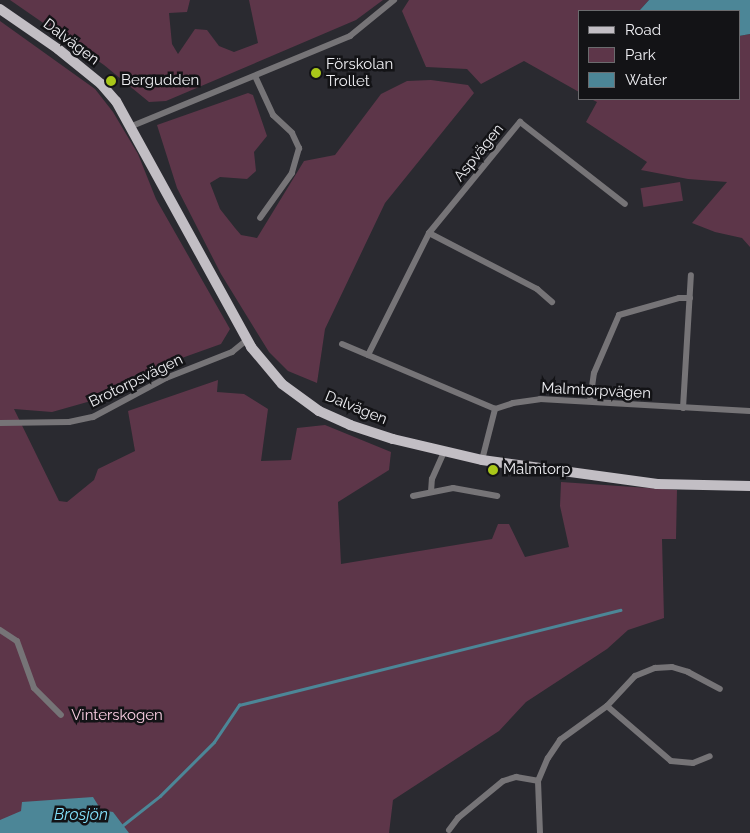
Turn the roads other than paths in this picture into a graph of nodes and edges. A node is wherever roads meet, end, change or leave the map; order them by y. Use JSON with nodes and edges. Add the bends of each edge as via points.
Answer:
{"nodes":[{"id":1,"x":394,"y":0,"type":"edge"},
{"id":2,"x":0,"y":10,"type":"edge"},
{"id":3,"x":255,"y":76,"type":"junction"},
{"id":4,"x":132,"y":126,"type":"junction"},
{"id":5,"x":624,"y":204,"type":"dead end"},
{"id":6,"x":260,"y":218,"type":"dead end"},
{"id":7,"x":430,"y":233,"type":"junction"},
{"id":8,"x":691,"y":275,"type":"dead end"},
{"id":9,"x":690,"y":298,"type":"junction"},
{"id":10,"x":552,"y":302,"type":"dead end"},
{"id":11,"x":247,"y":340,"type":"junction"},
{"id":12,"x":342,"y":344,"type":"dead end"},
{"id":13,"x":368,"y":355,"type":"junction"},
{"id":14,"x":590,"y":401,"type":"junction"},
{"id":15,"x":683,"y":408,"type":"junction"},
{"id":16,"x":495,"y":409,"type":"junction"},
{"id":17,"x":750,"y":411,"type":"edge"},
{"id":18,"x":0,"y":423,"type":"edge"},
{"id":19,"x":444,"y":452,"type":"junction"},
{"id":20,"x":482,"y":460,"type":"junction"},
{"id":21,"x":750,"y":486,"type":"edge"},
{"id":22,"x":431,"y":492,"type":"junction"},
{"id":23,"x":413,"y":496,"type":"dead end"},
{"id":24,"x":497,"y":496,"type":"dead end"},
{"id":25,"x":0,"y":630,"type":"edge"},
{"id":26,"x":720,"y":690,"type":"dead end"},
{"id":27,"x":607,"y":706,"type":"junction"},
{"id":28,"x":61,"y":715,"type":"dead end"},
{"id":29,"x":710,"y":756,"type":"dead end"},
{"id":30,"x":538,"y":781,"type":"junction"},
{"id":31,"x":449,"y":830,"type":"dead end"},
{"id":32,"x":540,"y":833,"type":"edge"}],
"edges":[{"from":1,"to":3,"type":"street","via":[[350,36]]},
{"from":2,"to":4,"type":"main road","name":"Dalvägen","via":[[58,49],[101,84]]},
{"from":3,"to":4,"type":"street"},
{"from":3,"to":6,"type":"street","via":[[273,115],[292,133],[298,148],[292,173]]},
{"from":4,"to":11,"type":"main road","name":"Dalvägen"},
{"from":5,"to":7,"type":"street","name":"Aspvägen","via":[[520,122]]},
{"from":7,"to":10,"type":"street","via":[[538,289]]},
{"from":7,"to":13,"type":"street","name":"Aspvägen"},
{"from":8,"to":9,"type":"street"},
{"from":9,"to":14,"type":"street","via":[[679,298],[619,315],[594,373]]},
{"from":9,"to":15,"type":"street"},
{"from":11,"to":18,"type":"street","name":"Brotorpsvägen","via":[[232,352],[166,378],[93,417],[69,422]]},
{"from":11,"to":19,"type":"main road","name":"Dalvägen","via":[[282,384],[319,410],[350,425]]},
{"from":12,"to":13,"type":"street"},
{"from":13,"to":16,"type":"street"},
{"from":14,"to":15,"type":"street","name":"Malmtorpvägen"},
{"from":14,"to":16,"type":"street","name":"Malmtorpvägen","via":[[540,399]]},
{"from":15,"to":17,"type":"street","name":"Malmtorpvägen"},
{"from":16,"to":20,"type":"street"},
{"from":19,"to":20,"type":"main road","name":"Dalvägen"},
{"from":19,"to":22,"type":"street","via":[[432,479]]},
{"from":20,"to":21,"type":"main road","name":"Dalvägen","via":[[640,483]]},
{"from":22,"to":23,"type":"street"},
{"from":22,"to":24,"type":"street","via":[[453,488]]},
{"from":25,"to":28,"type":"street","via":[[16,641],[34,688]]},
{"from":26,"to":27,"type":"street","via":[[688,672],[672,667],[655,668],[635,676]]},
{"from":27,"to":29,"type":"street","via":[[671,761],[693,763]]},
{"from":27,"to":30,"type":"street","via":[[560,740]]},
{"from":30,"to":31,"type":"street","via":[[516,777],[503,781],[458,818]]},
{"from":30,"to":32,"type":"street"}]}
